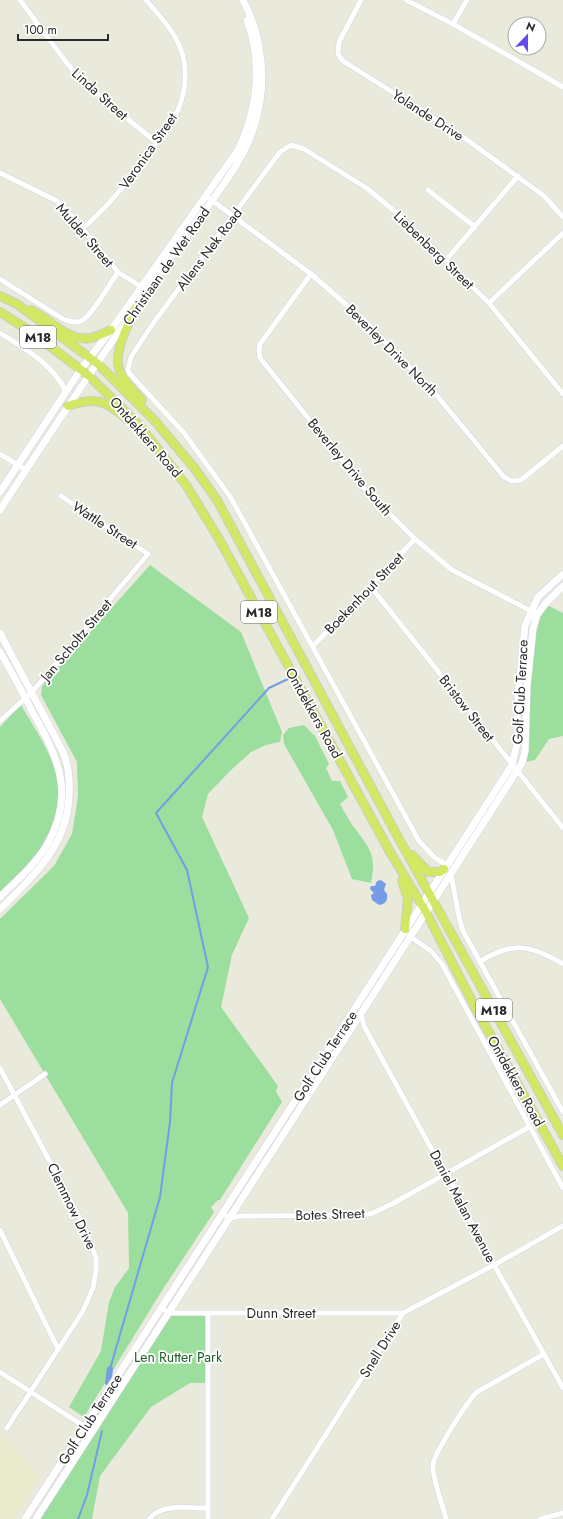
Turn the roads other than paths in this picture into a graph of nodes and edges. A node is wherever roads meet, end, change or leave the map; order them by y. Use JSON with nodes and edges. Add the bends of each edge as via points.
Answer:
{"nodes":[{"id":1,"x":20,"y":0,"type":"edge"},
{"id":2,"x":146,"y":0,"type":"edge"},
{"id":3,"x":238,"y":0,"type":"edge"},
{"id":4,"x":243,"y":0,"type":"edge"},
{"id":5,"x":361,"y":0,"type":"edge"},
{"id":6,"x":406,"y":0,"type":"edge"},
{"id":7,"x":467,"y":0,"type":"edge"},
{"id":8,"x":453,"y":24,"type":"junction"},
{"id":9,"x":563,"y":87,"type":"edge"},
{"id":10,"x":157,"y":143,"type":"junction"},
{"id":11,"x":280,"y":152,"type":"joint"},
{"id":12,"x":0,"y":173,"type":"edge"},
{"id":13,"x":518,"y":176,"type":"junction"},
{"id":14,"x":428,"y":190,"type":"dead end"},
{"id":15,"x":206,"y":196,"type":"junction"},
{"id":16,"x":212,"y":200,"type":"junction"},
{"id":17,"x":234,"y":215,"type":"junction"},
{"id":18,"x":563,"y":216,"type":"edge"},
{"id":19,"x":475,"y":227,"type":"junction"},
{"id":20,"x":83,"y":228,"type":"junction"},
{"id":21,"x":563,"y":233,"type":"edge"},
{"id":22,"x":446,"y":260,"type":"junction"},
{"id":23,"x":118,"y":272,"type":"junction"},
{"id":24,"x":311,"y":274,"type":"junction"},
{"id":25,"x":0,"y":280,"type":"edge"},
{"id":26,"x":144,"y":288,"type":"junction"},
{"id":27,"x":0,"y":296,"type":"edge"},
{"id":28,"x":17,"y":304,"type":"junction"},
{"id":29,"x":489,"y":304,"type":"junction"},
{"id":30,"x":135,"y":309,"type":"junction"},
{"id":31,"x":0,"y":312,"type":"edge"},
{"id":32,"x":111,"y":330,"type":"junction"},
{"id":33,"x":0,"y":333,"type":"edge"},
{"id":34,"x":138,"y":345,"type":"joint"},
{"id":35,"x":90,"y":357,"type":"junction"},
{"id":36,"x":98,"y":364,"type":"junction"},
{"id":37,"x":81,"y":369,"type":"junction"},
{"id":38,"x":89,"y":376,"type":"junction"},
{"id":39,"x":66,"y":392,"type":"junction"},
{"id":40,"x":563,"y":394,"type":"edge"},
{"id":41,"x":68,"y":406,"type":"junction"},
{"id":42,"x":149,"y":437,"type":"junction"},
{"id":43,"x":563,"y":446,"type":"edge"},
{"id":44,"x":0,"y":454,"type":"edge"},
{"id":45,"x":18,"y":466,"type":"junction"},
{"id":46,"x":195,"y":469,"type":"junction"},
{"id":47,"x":26,"y":470,"type":"junction"},
{"id":48,"x":0,"y":492,"type":"edge"},
{"id":49,"x":60,"y":496,"type":"dead end"},
{"id":50,"x":0,"y":510,"type":"edge"},
{"id":51,"x":415,"y":539,"type":"junction"},
{"id":52,"x":148,"y":554,"type":"joint"},
{"id":53,"x":563,"y":574,"type":"edge"},
{"id":54,"x":563,"y":586,"type":"edge"},
{"id":55,"x":371,"y":587,"type":"junction"},
{"id":56,"x":530,"y":611,"type":"junction"},
{"id":57,"x":537,"y":615,"type":"junction"},
{"id":58,"x":0,"y":633,"type":"edge"},
{"id":59,"x":313,"y":646,"type":"junction"},
{"id":60,"x":0,"y":652,"type":"edge"},
{"id":61,"x":32,"y":692,"type":"junction"},
{"id":62,"x":25,"y":697,"type":"junction"},
{"id":63,"x":0,"y":721,"type":"edge"},
{"id":64,"x":512,"y":765,"type":"junction"},
{"id":65,"x":517,"y":771,"type":"junction"},
{"id":66,"x":563,"y":828,"type":"edge"},
{"id":67,"x":399,"y":839,"type":"junction"},
{"id":68,"x":390,"y":852,"type":"junction"},
{"id":69,"x":447,"y":870,"type":"junction"},
{"id":70,"x":428,"y":893,"type":"junction"},
{"id":71,"x":0,"y":897,"type":"edge"},
{"id":72,"x":434,"y":901,"type":"junction"},
{"id":73,"x":421,"y":904,"type":"junction"},
{"id":74,"x":0,"y":910,"type":"edge"},
{"id":75,"x":426,"y":912,"type":"junction"},
{"id":76,"x":404,"y":931,"type":"junction"},
{"id":77,"x":411,"y":937,"type":"junction"},
{"id":78,"x":481,"y":962,"type":"junction"},
{"id":79,"x":563,"y":964,"type":"edge"},
{"id":80,"x":356,"y":1007,"type":"junction"},
{"id":81,"x":351,"y":1014,"type":"junction"},
{"id":82,"x":361,"y":1019,"type":"junction"},
{"id":83,"x":0,"y":1068,"type":"edge"},
{"id":84,"x":45,"y":1074,"type":"dead end"},
{"id":85,"x":14,"y":1094,"type":"junction"},
{"id":86,"x":0,"y":1105,"type":"edge"},
{"id":87,"x":563,"y":1112,"type":"edge"},
{"id":88,"x":529,"y":1127,"type":"junction"},
{"id":89,"x":563,"y":1135,"type":"edge"},
{"id":90,"x":563,"y":1166,"type":"edge"},
{"id":91,"x":447,"y":1173,"type":"junction"},
{"id":92,"x":563,"y":1188,"type":"edge"},
{"id":93,"x":222,"y":1214,"type":"junction"},
{"id":94,"x":229,"y":1218,"type":"junction"},
{"id":95,"x":563,"y":1226,"type":"edge"},
{"id":96,"x":0,"y":1230,"type":"edge"},
{"id":97,"x":494,"y":1265,"type":"junction"},
{"id":98,"x":161,"y":1308,"type":"junction"},
{"id":99,"x":168,"y":1313,"type":"junction"},
{"id":100,"x":208,"y":1313,"type":"junction"},
{"id":101,"x":403,"y":1313,"type":"junction"},
{"id":102,"x":58,"y":1349,"type":"junction"},
{"id":103,"x":544,"y":1354,"type":"junction"},
{"id":104,"x":0,"y":1372,"type":"edge"},
{"id":105,"x":563,"y":1388,"type":"edge"},
{"id":106,"x":30,"y":1392,"type":"junction"},
{"id":107,"x":84,"y":1427,"type":"junction"},
{"id":108,"x":7,"y":1428,"type":"dead end"},
{"id":109,"x":93,"y":1432,"type":"junction"},
{"id":110,"x":208,"y":1508,"type":"junction"},
{"id":111,"x":563,"y":1513,"type":"edge"},
{"id":112,"x":25,"y":1519,"type":"edge"},
{"id":113,"x":36,"y":1519,"type":"edge"},
{"id":114,"x":149,"y":1519,"type":"edge"},
{"id":115,"x":208,"y":1519,"type":"edge"},
{"id":116,"x":272,"y":1519,"type":"edge"},
{"id":117,"x":446,"y":1519,"type":"edge"},
{"id":118,"x":541,"y":1519,"type":"edge"}],
"edges":[{"from":1,"to":10,"type":"street","name":"Linda Street","via":[[85,84]]},
{"from":2,"to":10,"type":"street","name":"Veronica Street","via":[[175,35],[185,70],[178,109]]},
{"from":3,"to":15,"type":"street","name":"Christiaan de Wet Road","via":[[254,48],[257,80],[254,105],[238,150]]},
{"from":4,"to":16,"type":"street","name":"Christiaan de Wet Road","via":[[255,30],[260,57],[261,89],[256,120],[248,144]]},
{"from":5,"to":13,"type":"street","name":"Yolande Drive","via":[[339,42],[338,54],[343,61],[459,134]]},
{"from":6,"to":8,"type":"street"},
{"from":7,"to":8,"type":"street"},
{"from":8,"to":9,"type":"street"},
{"from":10,"to":20,"type":"street","name":"Veronica Street","via":[[115,197]]},
{"from":11,"to":17,"type":"street","name":"Allens Nek Road"},
{"from":11,"to":22,"type":"street","name":"Liebenberg Street","via":[[291,145],[304,149],[368,189]]},
{"from":12,"to":20,"type":"street","name":"Mulder Street","via":[[57,201]]},
{"from":13,"to":18,"type":"street","name":"Yolande Drive","via":[[552,203]]},
{"from":13,"to":19,"type":"street"},
{"from":14,"to":19,"type":"street"},
{"from":15,"to":16,"type":"street","name":"Beverley Drive North"},
{"from":15,"to":26,"type":"street","name":"Christiaan de Wet Road"},
{"from":16,"to":17,"type":"street","name":"Beverley Drive North"},
{"from":16,"to":26,"type":"street","name":"Christiaan de Wet Road"},
{"from":17,"to":24,"type":"street","name":"Beverley Drive North"},
{"from":17,"to":34,"type":"street","name":"Allens Nek Road"},
{"from":19,"to":22,"type":"street"},
{"from":20,"to":23,"type":"street","name":"Mulder Street"},
{"from":21,"to":29,"type":"street"},
{"from":22,"to":29,"type":"street","name":"Liebenberg Street"},
{"from":23,"to":25,"type":"street","via":[[88,317],[78,322],[63,319]]},
{"from":23,"to":26,"type":"street","name":"Mulder Street"},
{"from":24,"to":43,"type":"street","name":"Beverley Drive North","via":[[336,294],[394,350],[438,397],[507,479],[515,482],[521,480]]},
{"from":24,"to":51,"type":"street","name":"Beverley Drive South","via":[[260,344],[260,358],[365,489]]},
{"from":26,"to":30,"type":"street","name":"Christiaan de Wet Road"},
{"from":26,"to":32,"type":"street","name":"Christiaan de Wet Road"},
{"from":27,"to":28,"type":"main road","name":"Ontdekkers Road","number":"M18"},
{"from":28,"to":32,"type":"main road","via":[[77,337],[90,338]]},
{"from":28,"to":35,"type":"main road","name":"Ontdekkers Road","number":"M18"},
{"from":29,"to":40,"type":"street","name":"Liebenberg Street"},
{"from":30,"to":36,"type":"street","name":"Christiaan de Wet Road"},
{"from":30,"to":46,"type":"main road","via":[[120,349],[119,370],[182,447]]},
{"from":31,"to":37,"type":"main road","name":"Ontdekkers Road","number":"M18"},
{"from":32,"to":35,"type":"street","name":"Christiaan de Wet Road"},
{"from":33,"to":39,"type":"street","via":[[45,363]]},
{"from":34,"to":59,"type":"street","name":"Ontdekkers Road","via":[[129,363],[129,373],[184,433],[231,498]]},
{"from":35,"to":36,"type":"main road","name":"Ontdekkers Road","number":"M18"},
{"from":35,"to":37,"type":"street","name":"Christiaan de Wet Road"},
{"from":36,"to":38,"type":"street","name":"Christiaan de Wet Road"},
{"from":36,"to":46,"type":"main road","name":"Ontdekkers Road","number":"M18","via":[[155,421]]},
{"from":37,"to":38,"type":"main road","name":"Ontdekkers Road","number":"M18"},
{"from":37,"to":39,"type":"street","name":"Christiaan de Wet Road"},
{"from":38,"to":41,"type":"street","name":"Christiaan de Wet Road"},
{"from":38,"to":42,"type":"main road","name":"Ontdekkers Road","number":"M18"},
{"from":39,"to":45,"type":"street","name":"Christiaan de Wet Road"},
{"from":41,"to":42,"type":"main road","via":[[87,401],[105,402]]},
{"from":41,"to":47,"type":"street","name":"Christiaan de Wet Road"},
{"from":42,"to":68,"type":"main road","name":"Ontdekkers Road","number":"M18","via":[[186,485],[220,539]]},
{"from":44,"to":45,"type":"street"},
{"from":45,"to":47,"type":"street"},
{"from":45,"to":48,"type":"street","name":"Christiaan de Wet Road"},
{"from":46,"to":67,"type":"main road","name":"Ontdekkers Road","number":"M18","via":[[217,500]]},
{"from":47,"to":50,"type":"street","name":"Christiaan de Wet Road"},
{"from":49,"to":52,"type":"street","name":"Wattle Street"},
{"from":51,"to":55,"type":"street","name":"Boekenhout Street"},
{"from":51,"to":56,"type":"street","name":"Beverley Drive South","via":[[452,570]]},
{"from":52,"to":61,"type":"street","name":"Jan Scholtz Street"},
{"from":53,"to":56,"type":"street","name":"Golf Club Terrace","via":[[538,598]]},
{"from":54,"to":57,"type":"street","name":"Golf Club Terrace"},
{"from":55,"to":59,"type":"street","name":"Boekenhout Street"},
{"from":55,"to":64,"type":"street","name":"Bristow Street"},
{"from":56,"to":57,"type":"street","name":"Beverley Drive South"},
{"from":56,"to":64,"type":"street","name":"Golf Club Terrace","via":[[522,638],[518,740]]},
{"from":57,"to":65,"type":"street","name":"Golf Club Terrace","via":[[530,652],[526,751]]},
{"from":58,"to":61,"type":"street"},
{"from":59,"to":69,"type":"street","name":"Ontdekkers Road","via":[[419,841]]},
{"from":60,"to":62,"type":"street"},
{"from":61,"to":62,"type":"street","name":"Jan Scholtz Street"},
{"from":61,"to":74,"type":"street","via":[[66,760],[70,787],[69,806],[60,839],[49,858]]},
{"from":62,"to":63,"type":"street","name":"Jan Scholtz Street"},
{"from":62,"to":71,"type":"street","via":[[56,758],[61,776],[61,800],[47,846]]},
{"from":64,"to":65,"type":"street","name":"Bristow Street"},
{"from":64,"to":69,"type":"street","name":"Golf Club Terrace"},
{"from":65,"to":66,"type":"street","name":"Bristow Street"},
{"from":65,"to":69,"type":"street","name":"Golf Club Terrace"},
{"from":67,"to":69,"type":"main road","via":[[426,870],[431,873]]},
{"from":67,"to":70,"type":"main road","name":"Ontdekkers Road","number":"M18"},
{"from":68,"to":73,"type":"main road","name":"Ontdekkers Road","number":"M18"},
{"from":68,"to":76,"type":"main road","via":[[408,899]]},
{"from":69,"to":70,"type":"street","name":"Golf Club Terrace"},
{"from":69,"to":72,"type":"street","name":"Golf Club Terrace"},
{"from":69,"to":78,"type":"street","name":"Ontdekkers Road","via":[[463,931]]},
{"from":70,"to":72,"type":"main road","name":"Ontdekkers Road","number":"M18"},
{"from":70,"to":73,"type":"street","name":"Golf Club Terrace"},
{"from":72,"to":75,"type":"street","name":"Golf Club Terrace"},
{"from":72,"to":89,"type":"main road","name":"Ontdekkers Road","number":"M18"},
{"from":73,"to":75,"type":"main road","name":"Ontdekkers Road","number":"M18"},
{"from":73,"to":76,"type":"street","name":"Golf Club Terrace"},
{"from":75,"to":77,"type":"street","name":"Golf Club Terrace"},
{"from":75,"to":90,"type":"main road","name":"Ontdekkers Road","number":"M18","via":[[476,1010]]},
{"from":76,"to":77,"type":"street","name":"Ontdekkers Road"},
{"from":76,"to":80,"type":"street","name":"Golf Club Terrace"},
{"from":77,"to":82,"type":"street","name":"Golf Club Terrace"},
{"from":77,"to":88,"type":"street","name":"Ontdekkers Road","via":[[431,951],[442,964]]},
{"from":78,"to":79,"type":"street","via":[[506,948],[517,946]]},
{"from":78,"to":87,"type":"street","name":"Ontdekkers Road"},
{"from":80,"to":81,"type":"street","name":"Golf Club Terrace"},
{"from":80,"to":82,"type":"street","name":"Daniel Malan Avenue"},
{"from":81,"to":82,"type":"street","name":"Daniel Malan Avenue"},
{"from":81,"to":93,"type":"street","name":"Golf Club Terrace"},
{"from":82,"to":91,"type":"street","name":"Daniel Malan Avenue"},
{"from":82,"to":94,"type":"street","name":"Golf Club Terrace"},
{"from":83,"to":85,"type":"street","name":"Clemmow Drive"},
{"from":84,"to":85,"type":"street"},
{"from":85,"to":86,"type":"street"},
{"from":85,"to":102,"type":"street","name":"Clemmow Drive","via":[[84,1226],[96,1258],[96,1277],[90,1296]]},
{"from":88,"to":91,"type":"street","name":"Botes Street"},
{"from":88,"to":92,"type":"street","name":"Ontdekkers Road"},
{"from":91,"to":94,"type":"street","name":"Botes Street","via":[[386,1207],[368,1214]]},
{"from":91,"to":97,"type":"street","name":"Daniel Malan Avenue"},
{"from":93,"to":94,"type":"street"},
{"from":93,"to":98,"type":"street","name":"Golf Club Terrace"},
{"from":94,"to":99,"type":"street","name":"Golf Club Terrace"},
{"from":95,"to":97,"type":"street","name":"Snell Drive"},
{"from":96,"to":102,"type":"street"},
{"from":97,"to":101,"type":"street","name":"Snell Drive"},
{"from":97,"to":103,"type":"street","name":"Daniel Malan Avenue"},
{"from":98,"to":99,"type":"street"},
{"from":98,"to":107,"type":"street","name":"Golf Club Terrace"},
{"from":99,"to":100,"type":"street","name":"Dunn Street"},
{"from":99,"to":109,"type":"street","name":"Golf Club Terrace"},
{"from":100,"to":101,"type":"street","name":"Dunn Street"},
{"from":100,"to":110,"type":"street"},
{"from":101,"to":116,"type":"street","name":"Snell Drive"},
{"from":102,"to":106,"type":"street","name":"Clemmow Drive"},
{"from":103,"to":105,"type":"street","name":"Daniel Malan Avenue"},
{"from":103,"to":117,"type":"street","via":[[476,1392],[436,1454],[433,1470]]},
{"from":104,"to":106,"type":"street"},
{"from":106,"to":107,"type":"street"},
{"from":106,"to":108,"type":"street","name":"Clemmow Drive"},
{"from":107,"to":109,"type":"street"},
{"from":107,"to":112,"type":"street","name":"Golf Club Terrace"},
{"from":109,"to":113,"type":"street","name":"Golf Club Terrace"},
{"from":110,"to":114,"type":"street","via":[[163,1509]]},
{"from":110,"to":115,"type":"street"},
{"from":111,"to":118,"type":"street"}]}
